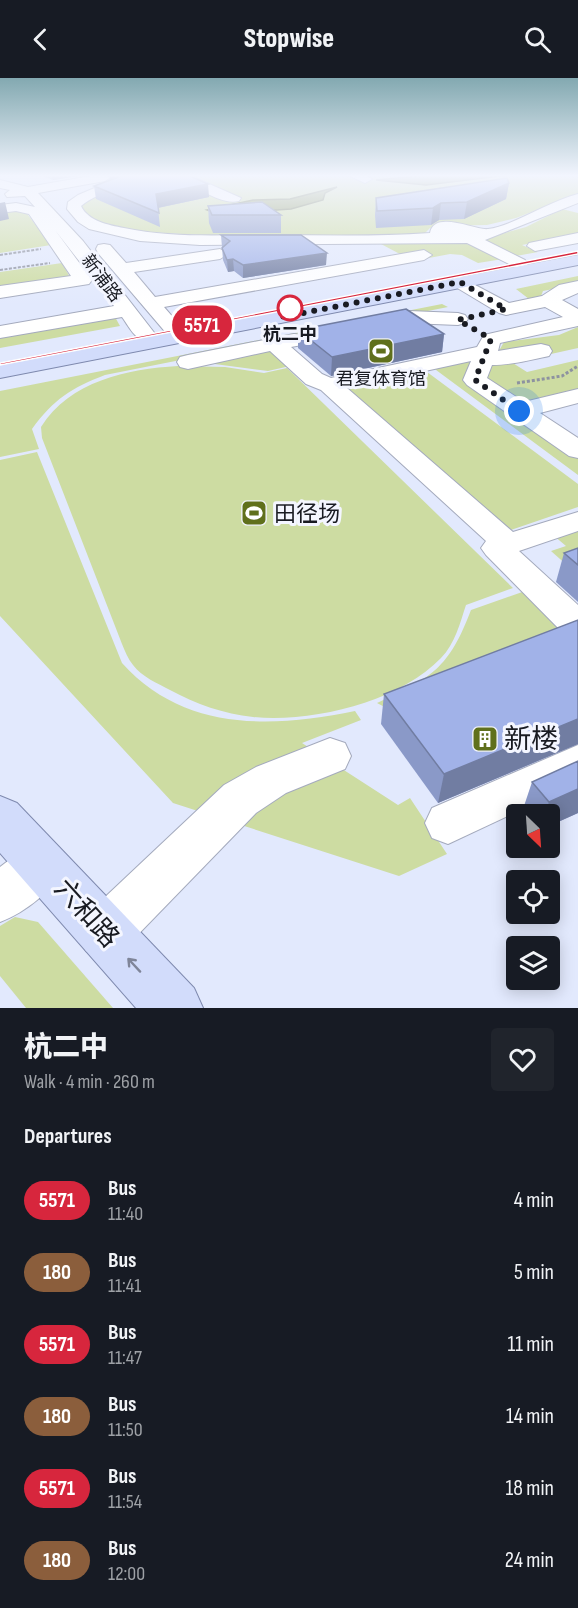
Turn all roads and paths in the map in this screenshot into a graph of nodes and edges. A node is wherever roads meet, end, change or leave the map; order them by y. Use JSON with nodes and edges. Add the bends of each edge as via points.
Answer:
{"nodes":[{"id":1,"x":53,"y":218,"type":"edge"},
{"id":2,"x":84,"y":218,"type":"edge"},
{"id":3,"x":528,"y":218,"type":"edge"},
{"id":4,"x":40,"y":220,"type":"joint"},
{"id":5,"x":20,"y":224,"type":"dead end"},
{"id":6,"x":475,"y":236,"type":"junction"},
{"id":7,"x":578,"y":238,"type":"edge"},
{"id":8,"x":328,"y":240,"type":"junction"},
{"id":9,"x":100,"y":245,"type":"dead end"},
{"id":10,"x":445,"y":245,"type":"junction"},
{"id":11,"x":535,"y":246,"type":"dead end"},
{"id":12,"x":64,"y":253,"type":"junction"},
{"id":13,"x":221,"y":253,"type":"edge"},
{"id":14,"x":376,"y":253,"type":"dead end"},
{"id":15,"x":578,"y":253,"type":"edge"},
{"id":16,"x":0,"y":255,"type":"edge"},
{"id":17,"x":578,"y":260,"type":"edge"},
{"id":18,"x":519,"y":264,"type":"junction"},
{"id":19,"x":121,"y":269,"type":"junction"},
{"id":20,"x":0,"y":270,"type":"edge"},
{"id":21,"x":460,"y":282,"type":"junction"},
{"id":22,"x":578,"y":287,"type":"edge"},
{"id":23,"x":0,"y":292,"type":"edge"},
{"id":24,"x":548,"y":301,"type":"junction"},
{"id":25,"x":152,"y":303,"type":"junction"},
{"id":26,"x":506,"y":309,"type":"junction"},
{"id":27,"x":126,"y":310,"type":"junction"},
{"id":28,"x":578,"y":318,"type":"edge"},
{"id":29,"x":458,"y":320,"type":"junction"},
{"id":30,"x":354,"y":329,"type":"edge"},
{"id":31,"x":174,"y":330,"type":"junction"},
{"id":32,"x":0,"y":332,"type":"edge"},
{"id":33,"x":146,"y":335,"type":"junction"},
{"id":34,"x":309,"y":338,"type":"edge"},
{"id":35,"x":275,"y":344,"type":"junction"},
{"id":36,"x":541,"y":351,"type":"dead end"},
{"id":37,"x":488,"y":359,"type":"junction"},
{"id":38,"x":188,"y":362,"type":"dead end"},
{"id":39,"x":0,"y":363,"type":"edge"},
{"id":40,"x":578,"y":366,"type":"edge"},
{"id":41,"x":0,"y":371,"type":"edge"},
{"id":42,"x":536,"y":382,"type":"junction"},
{"id":43,"x":329,"y":385,"type":"junction"},
{"id":44,"x":546,"y":385,"type":"dead end"},
{"id":45,"x":578,"y":396,"type":"edge"},
{"id":46,"x":519,"y":411,"type":"junction"},
{"id":47,"x":578,"y":450,"type":"edge"},
{"id":48,"x":578,"y":521,"type":"edge"},
{"id":49,"x":508,"y":544,"type":"junction"},
{"id":50,"x":578,"y":626,"type":"edge"},
{"id":51,"x":330,"y":756,"type":"dead end"},
{"id":52,"x":578,"y":763,"type":"edge"},
{"id":53,"x":0,"y":818,"type":"edge"},
{"id":54,"x":448,"y":823,"type":"dead end"},
{"id":55,"x":42,"y":864,"type":"junction"},
{"id":56,"x":0,"y":898,"type":"edge"},
{"id":57,"x":104,"y":933,"type":"junction"},
{"id":58,"x":174,"y":1008,"type":"edge"}],
"edges":[{"from":1,"to":27,"type":"street","name":"新浦路"},
{"from":2,"to":8,"type":"street","via":[[136,235]]},
{"from":3,"to":6,"type":"street"},
{"from":4,"to":5,"type":"street"},
{"from":4,"to":12,"type":"street"},
{"from":6,"to":10,"type":"street"},
{"from":6,"to":18,"type":"street"},
{"from":7,"to":11,"type":"street"},
{"from":8,"to":10,"type":"street"},
{"from":8,"to":14,"type":"street","via":[[315,246],[316,251],[329,258]]},
{"from":9,"to":19,"type":"street"},
{"from":10,"to":25,"type":"street"},
{"from":12,"to":16,"type":"path"},
{"from":12,"to":20,"type":"path"},
{"from":12,"to":23,"type":"street","via":[[83,279]]},
{"from":13,"to":19,"type":"street","via":[[186,254]]},
{"from":15,"to":18,"type":"main road"},
{"from":17,"to":21,"type":"main road"},
{"from":18,"to":31,"type":"main road"},
{"from":19,"to":25,"type":"street"},
{"from":21,"to":26,"type":"street"},
{"from":21,"to":41,"type":"main road"},
{"from":22,"to":24,"type":"street"},
{"from":24,"to":26,"type":"street"},
{"from":24,"to":28,"type":"street"},
{"from":25,"to":31,"type":"street"},
{"from":26,"to":29,"type":"street"},
{"from":27,"to":32,"type":"street"},
{"from":27,"to":33,"type":"street","name":"新浦路"},
{"from":28,"to":37,"type":"street"},
{"from":29,"to":30,"type":"street","via":[[410,317]]},
{"from":29,"to":37,"type":"street"},
{"from":31,"to":33,"type":"main road"},
{"from":33,"to":39,"type":"main road"},
{"from":34,"to":35,"type":"street"},
{"from":35,"to":38,"type":"street"},
{"from":35,"to":43,"type":"street","via":[[314,379]]},
{"from":36,"to":37,"type":"street"},
{"from":37,"to":42,"type":"path"},
{"from":37,"to":42,"type":"path","via":[[505,381]]},
{"from":37,"to":43,"type":"street"},
{"from":37,"to":46,"type":"street","via":[[475,380]]},
{"from":40,"to":42,"type":"path","via":[[562,376]]},
{"from":42,"to":44,"type":"path"},
{"from":43,"to":49,"type":"street"},
{"from":45,"to":46,"type":"street"},
{"from":46,"to":47,"type":"street"},
{"from":48,"to":49,"type":"street"},
{"from":49,"to":50,"type":"street","via":[[497,548]]},
{"from":51,"to":57,"type":"street","via":[[272,780],[240,799]]},
{"from":52,"to":54,"type":"street"},
{"from":53,"to":55,"type":"main road","name":"六和路"},
{"from":55,"to":56,"type":"street"},
{"from":55,"to":57,"type":"main road","name":"六和路"},
{"from":58,"to":57,"type":"main road","name":"六和路","one_way":true}]}
